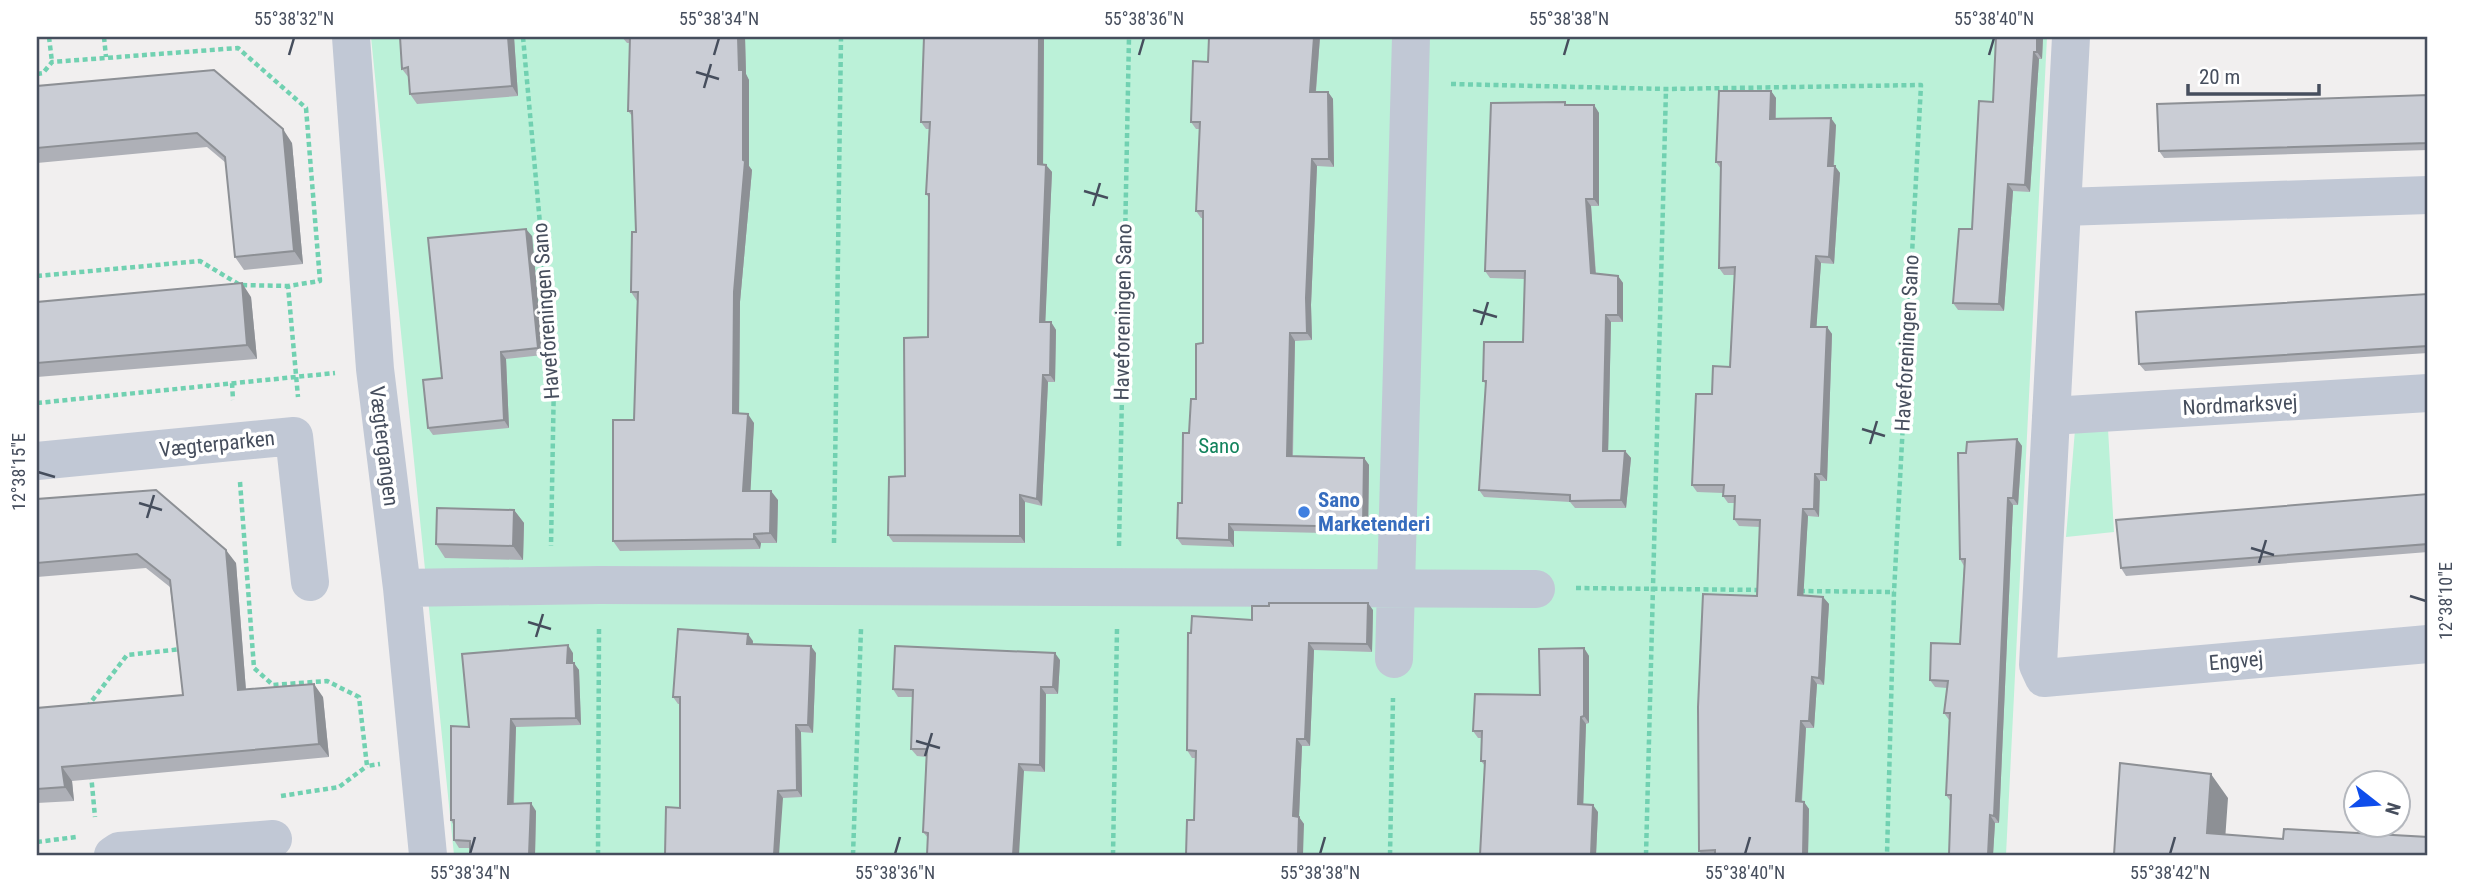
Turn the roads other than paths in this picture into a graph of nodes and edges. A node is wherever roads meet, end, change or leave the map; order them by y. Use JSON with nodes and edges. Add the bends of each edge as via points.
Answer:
{"nodes":[{"id":1,"x":351,"y":37,"type":"edge"},
{"id":2,"x":1411,"y":37,"type":"edge"},
{"id":3,"x":2071,"y":37,"type":"edge"},
{"id":4,"x":2428,"y":195,"type":"edge"},
{"id":5,"x":2063,"y":207,"type":"junction"},
{"id":6,"x":2428,"y":393,"type":"edge"},
{"id":7,"x":2051,"y":416,"type":"junction"},
{"id":8,"x":37,"y":461,"type":"edge"},
{"id":9,"x":310,"y":582,"type":"dead end"},
{"id":10,"x":402,"y":588,"type":"junction"},
{"id":11,"x":1395,"y":588,"type":"junction"},
{"id":12,"x":1535,"y":589,"type":"road end"},
{"id":13,"x":2428,"y":644,"type":"edge"},
{"id":14,"x":1394,"y":659,"type":"road end"},
{"id":15,"x":273,"y":839,"type":"dead end"},
{"id":16,"x":98,"y":846,"type":"edge"},
{"id":17,"x":428,"y":855,"type":"edge"}],
"edges":[{"from":1,"to":10,"type":"street","name":"Vægtergangen","via":[[374,369]]},
{"from":2,"to":11,"type":"street"},
{"from":3,"to":5,"type":"street"},
{"from":4,"to":5,"type":"street"},
{"from":5,"to":7,"type":"street"},
{"from":6,"to":7,"type":"street","name":"Nordmarksvej"},
{"from":7,"to":13,"type":"street","name":"Engvej","via":[[2038,665],[2044,678]]},
{"from":8,"to":9,"type":"street","name":"Vægterparken","via":[[294,436]]},
{"from":10,"to":11,"type":"street"},
{"from":10,"to":17,"type":"street","name":"Vægtergangen"},
{"from":11,"to":12,"type":"street"},
{"from":11,"to":14,"type":"street"},
{"from":15,"to":16,"type":"street","via":[[120,851]]}]}
